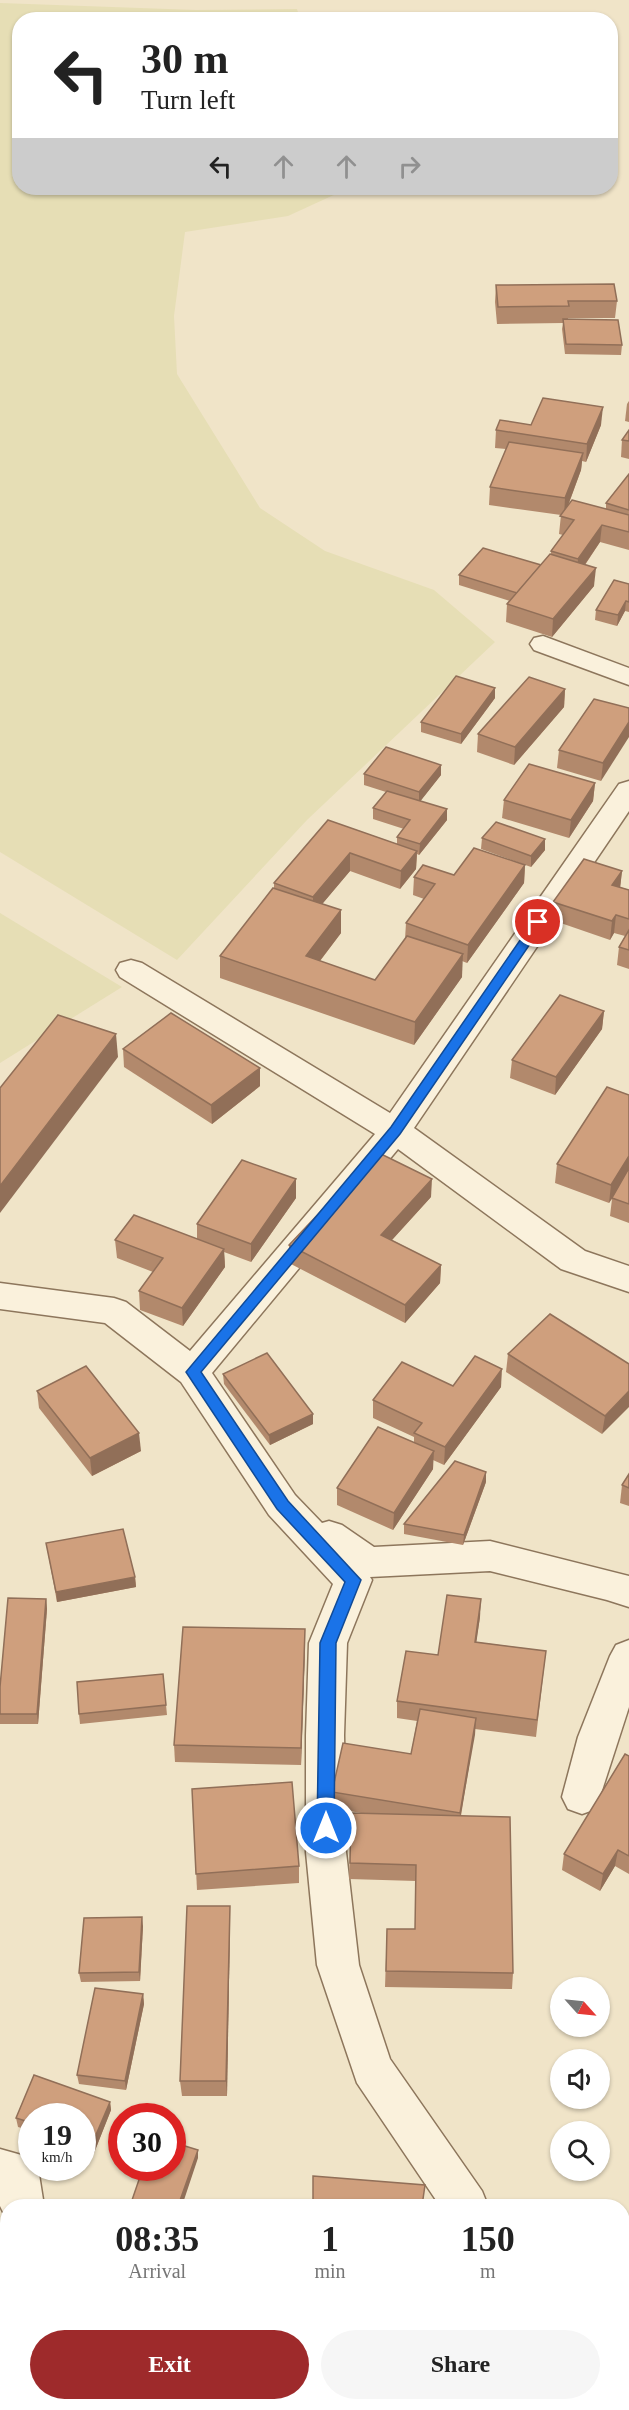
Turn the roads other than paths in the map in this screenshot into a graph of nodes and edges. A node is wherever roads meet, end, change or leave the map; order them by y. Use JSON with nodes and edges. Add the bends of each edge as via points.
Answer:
{"nodes":[{"id":1,"x":543,"y":644,"type":"dead end"},
{"id":2,"x":629,"y":676,"type":"edge"},
{"id":3,"x":629,"y":790,"type":"edge"},
{"id":4,"x":131,"y":969,"type":"dead end"},
{"id":5,"x":395,"y":1131,"type":"junction"},
{"id":6,"x":629,"y":1279,"type":"edge"},
{"id":7,"x":0,"y":1296,"type":"edge"},
{"id":8,"x":193,"y":1372,"type":"junction"},
{"id":9,"x":282,"y":1505,"type":"junction"},
{"id":10,"x":629,"y":1592,"type":"edge"},
{"id":11,"x":629,"y":1656,"type":"edge"},
{"id":12,"x":582,"y":1797,"type":"dead end"},
{"id":13,"x":0,"y":2170,"type":"edge"},
{"id":14,"x":21,"y":2199,"type":"edge"},
{"id":15,"x":461,"y":2199,"type":"edge"}],
"edges":[{"from":1,"to":2,"type":"street"},
{"from":3,"to":5,"type":"street"},
{"from":4,"to":5,"type":"street"},
{"from":5,"to":6,"type":"street","via":[[573,1260]]},
{"from":5,"to":8,"type":"street"},
{"from":7,"to":8,"type":"street","via":[[114,1311]]},
{"from":8,"to":9,"type":"street"},
{"from":9,"to":10,"type":"street","via":[[368,1562],[490,1556]]},
{"from":9,"to":15,"type":"street","via":[[353,1580],[328,1643],[326,1852],[338,1965],[372,2069]]},
{"from":11,"to":12,"type":"street","via":[[598,1737]]},
{"from":13,"to":14,"type":"street","via":[[19,2174]]}]}
